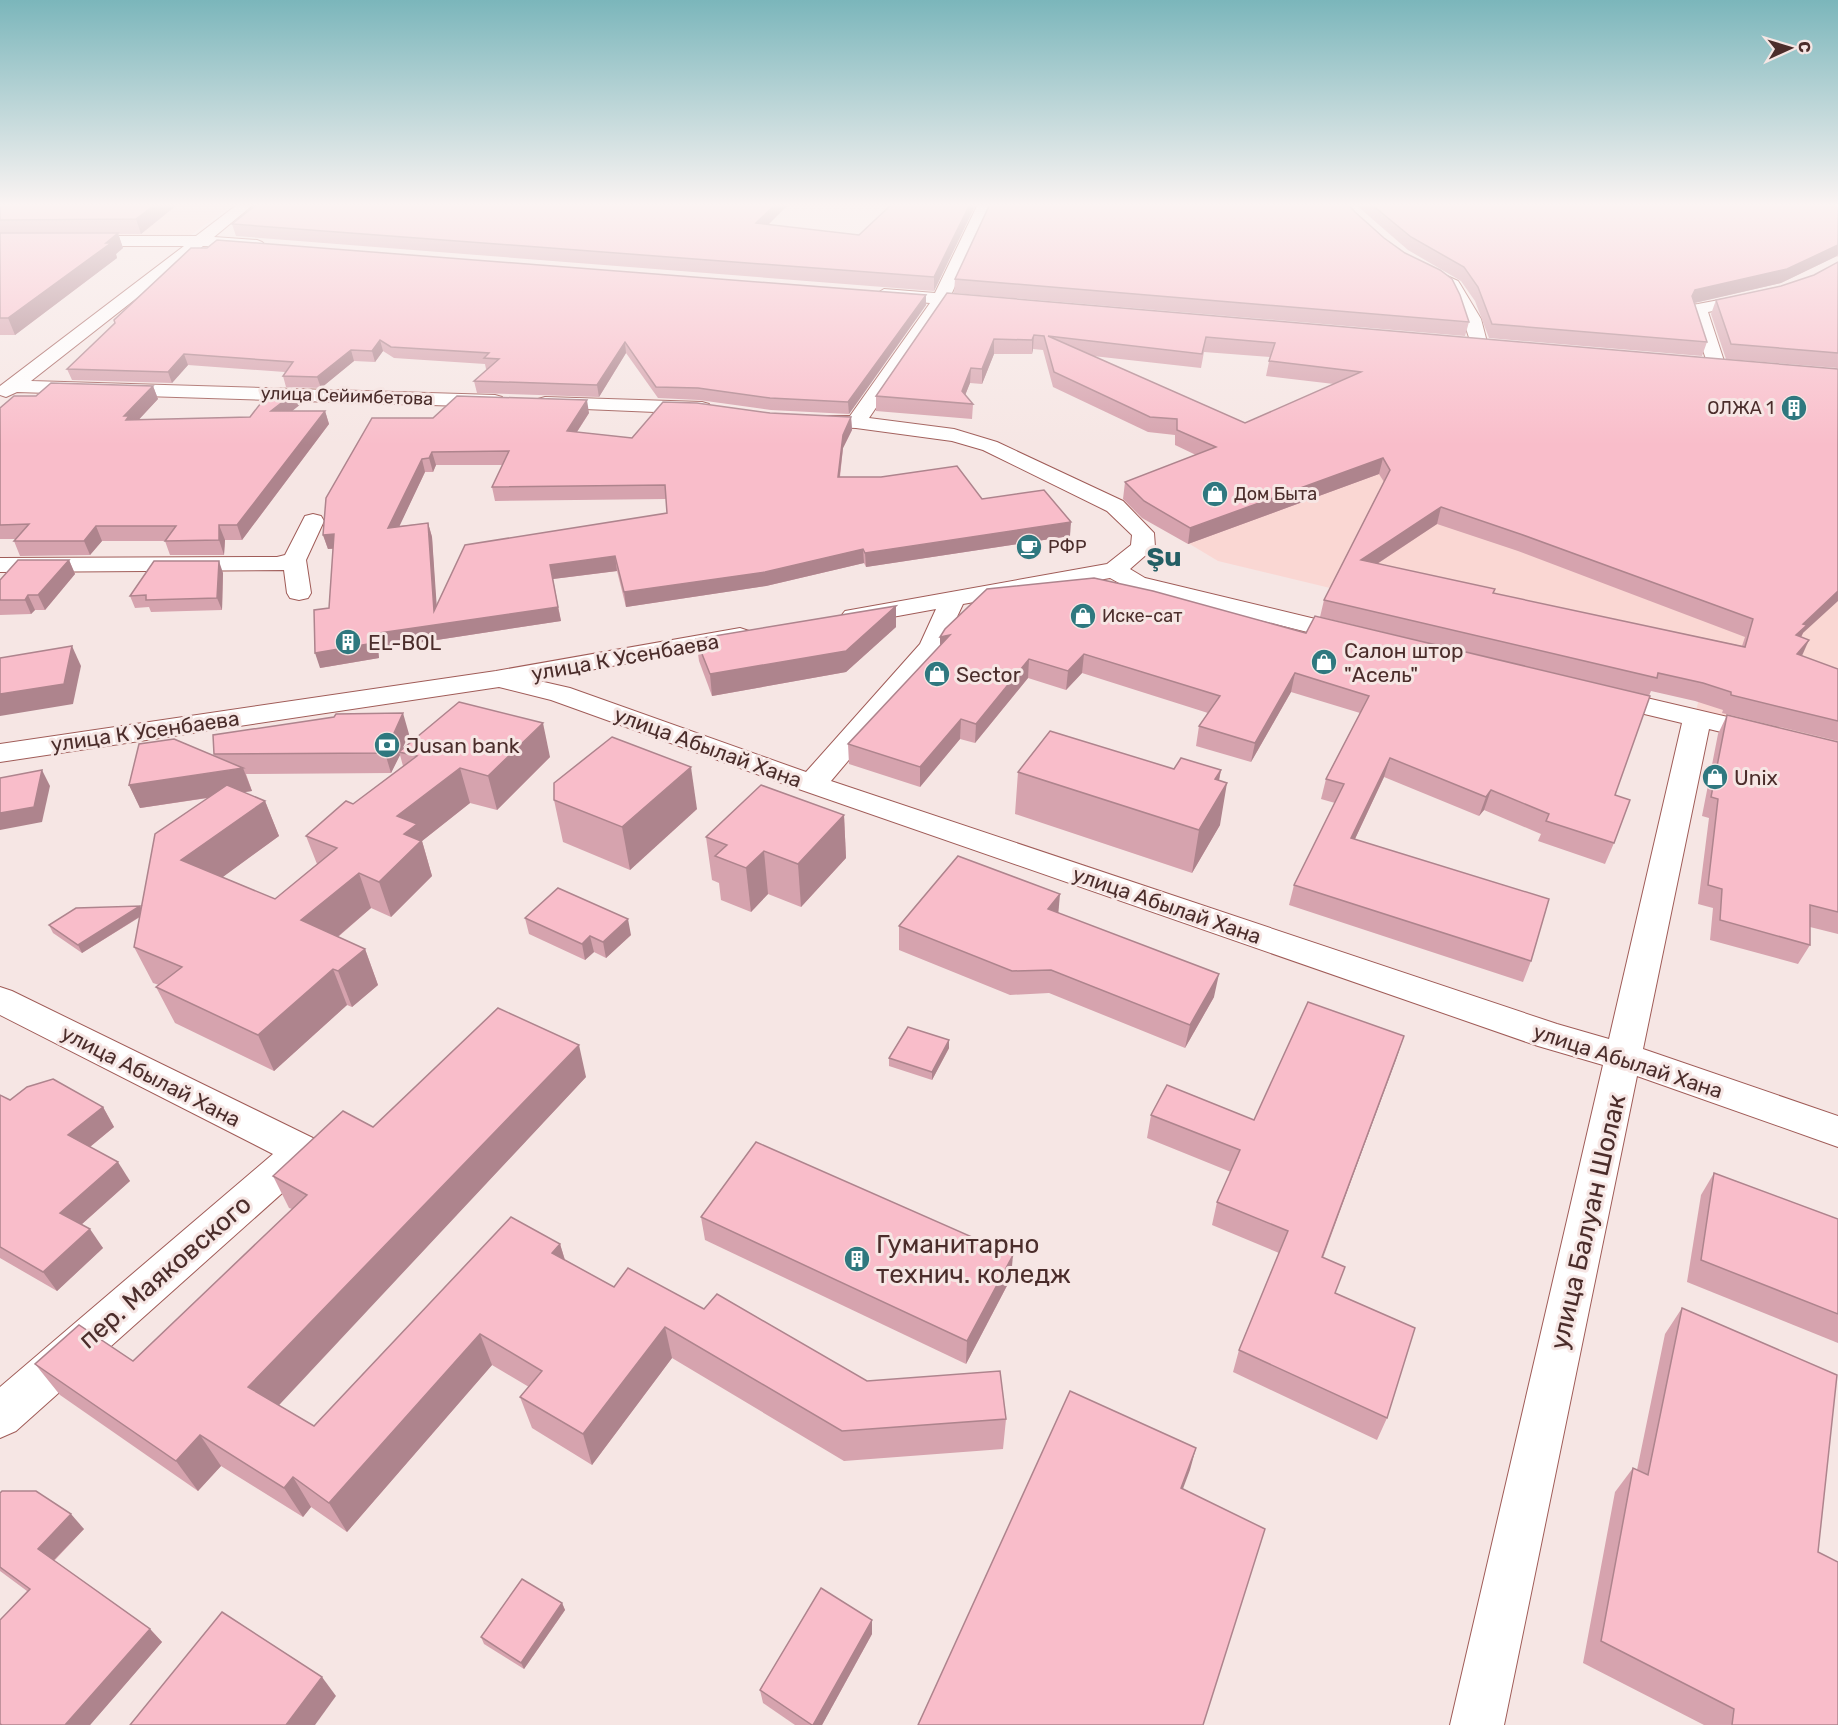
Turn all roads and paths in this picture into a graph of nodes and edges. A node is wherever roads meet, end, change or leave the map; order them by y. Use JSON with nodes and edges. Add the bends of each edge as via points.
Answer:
{"nodes":[{"id":1,"x":143,"y":284,"type":"edge"},
{"id":2,"x":947,"y":284,"type":"edge"},
{"id":3,"x":1452,"y":284,"type":"edge"},
{"id":4,"x":871,"y":293,"type":"edge"},
{"id":5,"x":1776,"y":294,"type":"edge"},
{"id":6,"x":940,"y":299,"type":"junction"},
{"id":7,"x":999,"y":304,"type":"edge"},
{"id":8,"x":1456,"y":344,"type":"edge"},
{"id":9,"x":1738,"y":366,"type":"edge"},
{"id":10,"x":7,"y":391,"type":"edge"},
{"id":11,"x":720,"y":411,"type":"edge"},
{"id":12,"x":792,"y":419,"type":"edge"},
{"id":13,"x":856,"y":422,"type":"junction"},
{"id":14,"x":313,"y":521,"type":"dead end"},
{"id":15,"x":294,"y":560,"type":"junction"},
{"id":16,"x":0,"y":565,"type":"edge"},
{"id":17,"x":1114,"y":570,"type":"junction"},
{"id":18,"x":299,"y":593,"type":"dead end"},
{"id":19,"x":953,"y":598,"type":"junction"},
{"id":20,"x":824,"y":621,"type":"edge"},
{"id":21,"x":766,"y":632,"type":"edge"},
{"id":22,"x":1375,"y":640,"type":"edge"},
{"id":23,"x":496,"y":679,"type":"junction"},
{"id":24,"x":1581,"y":691,"type":"edge"},
{"id":25,"x":1697,"y":719,"type":"junction"},
{"id":26,"x":1838,"y":752,"type":"edge"},
{"id":27,"x":0,"y":753,"type":"edge"},
{"id":28,"x":812,"y":784,"type":"junction"},
{"id":29,"x":0,"y":1000,"type":"edge"},
{"id":30,"x":1625,"y":1057,"type":"junction"},
{"id":31,"x":1838,"y":1132,"type":"edge"},
{"id":32,"x":303,"y":1151,"type":"joint"},
{"id":33,"x":0,"y":1416,"type":"edge"},
{"id":34,"x":1478,"y":1725,"type":"edge"}],
"edges":[{"from":1,"to":10,"type":"street"},
{"from":2,"to":6,"type":"street"},
{"from":3,"to":8,"type":"street","via":[[1485,346]]},
{"from":4,"to":6,"type":"street"},
{"from":5,"to":9,"type":"street","via":[[1698,309],[1710,364]]},
{"from":6,"to":7,"type":"street"},
{"from":6,"to":13,"type":"street"},
{"from":10,"to":11,"type":"street","name":"улица Сейимбетова","via":[[516,402]]},
{"from":12,"to":13,"type":"street"},
{"from":13,"to":17,"type":"street","via":[[954,435],[990,446],[1115,506],[1143,533],[1143,547]]},
{"from":14,"to":15,"type":"street"},
{"from":15,"to":16,"type":"street","via":[[277,564]]},
{"from":15,"to":18,"type":"street"},
{"from":17,"to":19,"type":"street"},
{"from":17,"to":22,"type":"street","via":[[1137,583]]},
{"from":19,"to":20,"type":"street"},
{"from":19,"to":28,"type":"street","via":[[932,646]]},
{"from":21,"to":23,"type":"street","name":"улица К Усенбаева"},
{"from":23,"to":27,"type":"street","name":"улица К Усенбаева"},
{"from":23,"to":28,"type":"street","name":"улица Абылай Хана","via":[[560,694]]},
{"from":24,"to":25,"type":"street"},
{"from":25,"to":26,"type":"street"},
{"from":25,"to":30,"type":"street","name":"улица Балуан Шолак"},
{"from":28,"to":30,"type":"street","name":"улица Абылай Хана","via":[[1551,1036]]},
{"from":29,"to":32,"type":"street","name":"улица Абылай Хана"},
{"from":30,"to":31,"type":"street","name":"улица Абылай Хана"},
{"from":30,"to":34,"type":"street","name":"улица Балуан Шолак"},
{"from":32,"to":33,"type":"street","name":"пер. Маяковского"}]}
